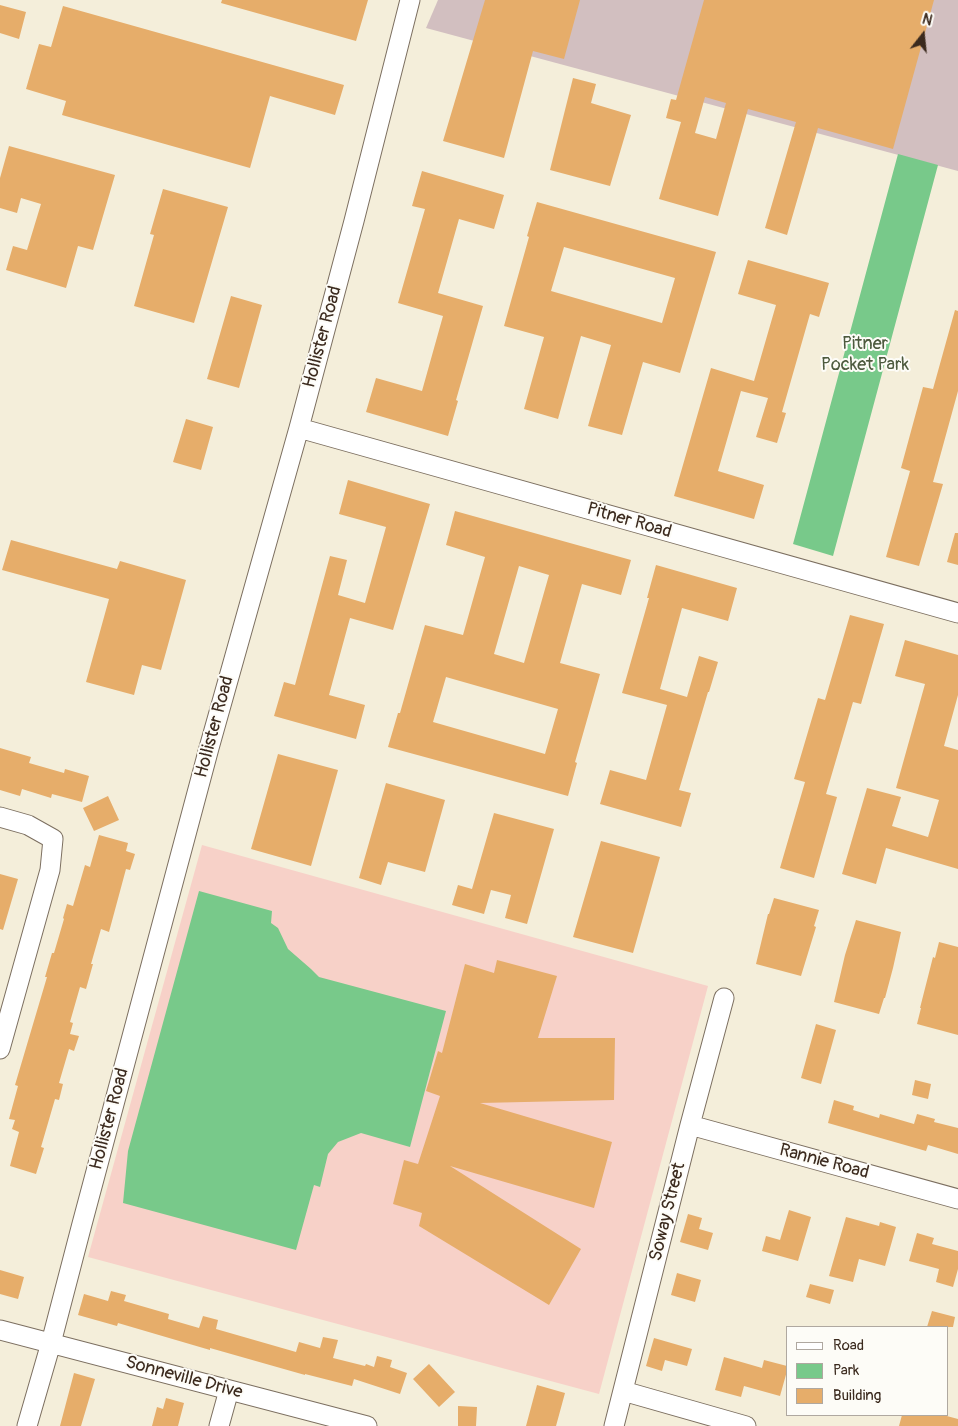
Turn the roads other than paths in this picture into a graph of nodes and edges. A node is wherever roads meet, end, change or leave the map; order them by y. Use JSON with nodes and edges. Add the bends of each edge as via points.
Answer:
{"nodes":[{"id":1,"x":410,"y":0,"type":"edge"},
{"id":2,"x":415,"y":0,"type":"edge"},
{"id":3,"x":403,"y":29,"type":"junction"},
{"id":4,"x":299,"y":428,"type":"junction"},
{"id":5,"x":958,"y":614,"type":"edge"},
{"id":6,"x":0,"y":817,"type":"edge"},
{"id":7,"x":724,"y":998,"type":"dead end"},
{"id":8,"x":0,"y":1049,"type":"edge"},
{"id":9,"x":690,"y":1125,"type":"junction"},
{"id":10,"x":958,"y":1199,"type":"edge"},
{"id":11,"x":0,"y":1330,"type":"edge"},
{"id":12,"x":51,"y":1343,"type":"junction"},
{"id":13,"x":230,"y":1390,"type":"junction"},
{"id":14,"x":623,"y":1392,"type":"junction"},
{"id":15,"x":27,"y":1426,"type":"edge"},
{"id":16,"x":219,"y":1426,"type":"edge"},
{"id":17,"x":367,"y":1426,"type":"edge"},
{"id":18,"x":614,"y":1426,"type":"edge"},
{"id":19,"x":746,"y":1426,"type":"edge"}],
"edges":[{"from":1,"to":3,"type":"street","name":"Hollister Road"},
{"from":2,"to":3,"type":"street","name":"Hollister Road"},
{"from":3,"to":4,"type":"street","name":"Hollister Road"},
{"from":4,"to":5,"type":"street","name":"Pitner Road"},
{"from":4,"to":12,"type":"street","name":"Hollister Road","via":[[209,748]]},
{"from":6,"to":8,"type":"street","via":[[28,825],[53,839],[50,870]]},
{"from":7,"to":9,"type":"street","name":"Soway Street"},
{"from":9,"to":10,"type":"street","name":"Rannie Road"},
{"from":9,"to":14,"type":"street","name":"Soway Street"},
{"from":11,"to":12,"type":"street","name":"Sonneville Drive"},
{"from":12,"to":13,"type":"street","name":"Sonneville Drive"},
{"from":12,"to":15,"type":"street","name":"Hollister Road"},
{"from":13,"to":16,"type":"street"},
{"from":13,"to":17,"type":"street","name":"Sonneville Drive"},
{"from":14,"to":18,"type":"street","name":"Soway Street"},
{"from":14,"to":19,"type":"street"}]}
